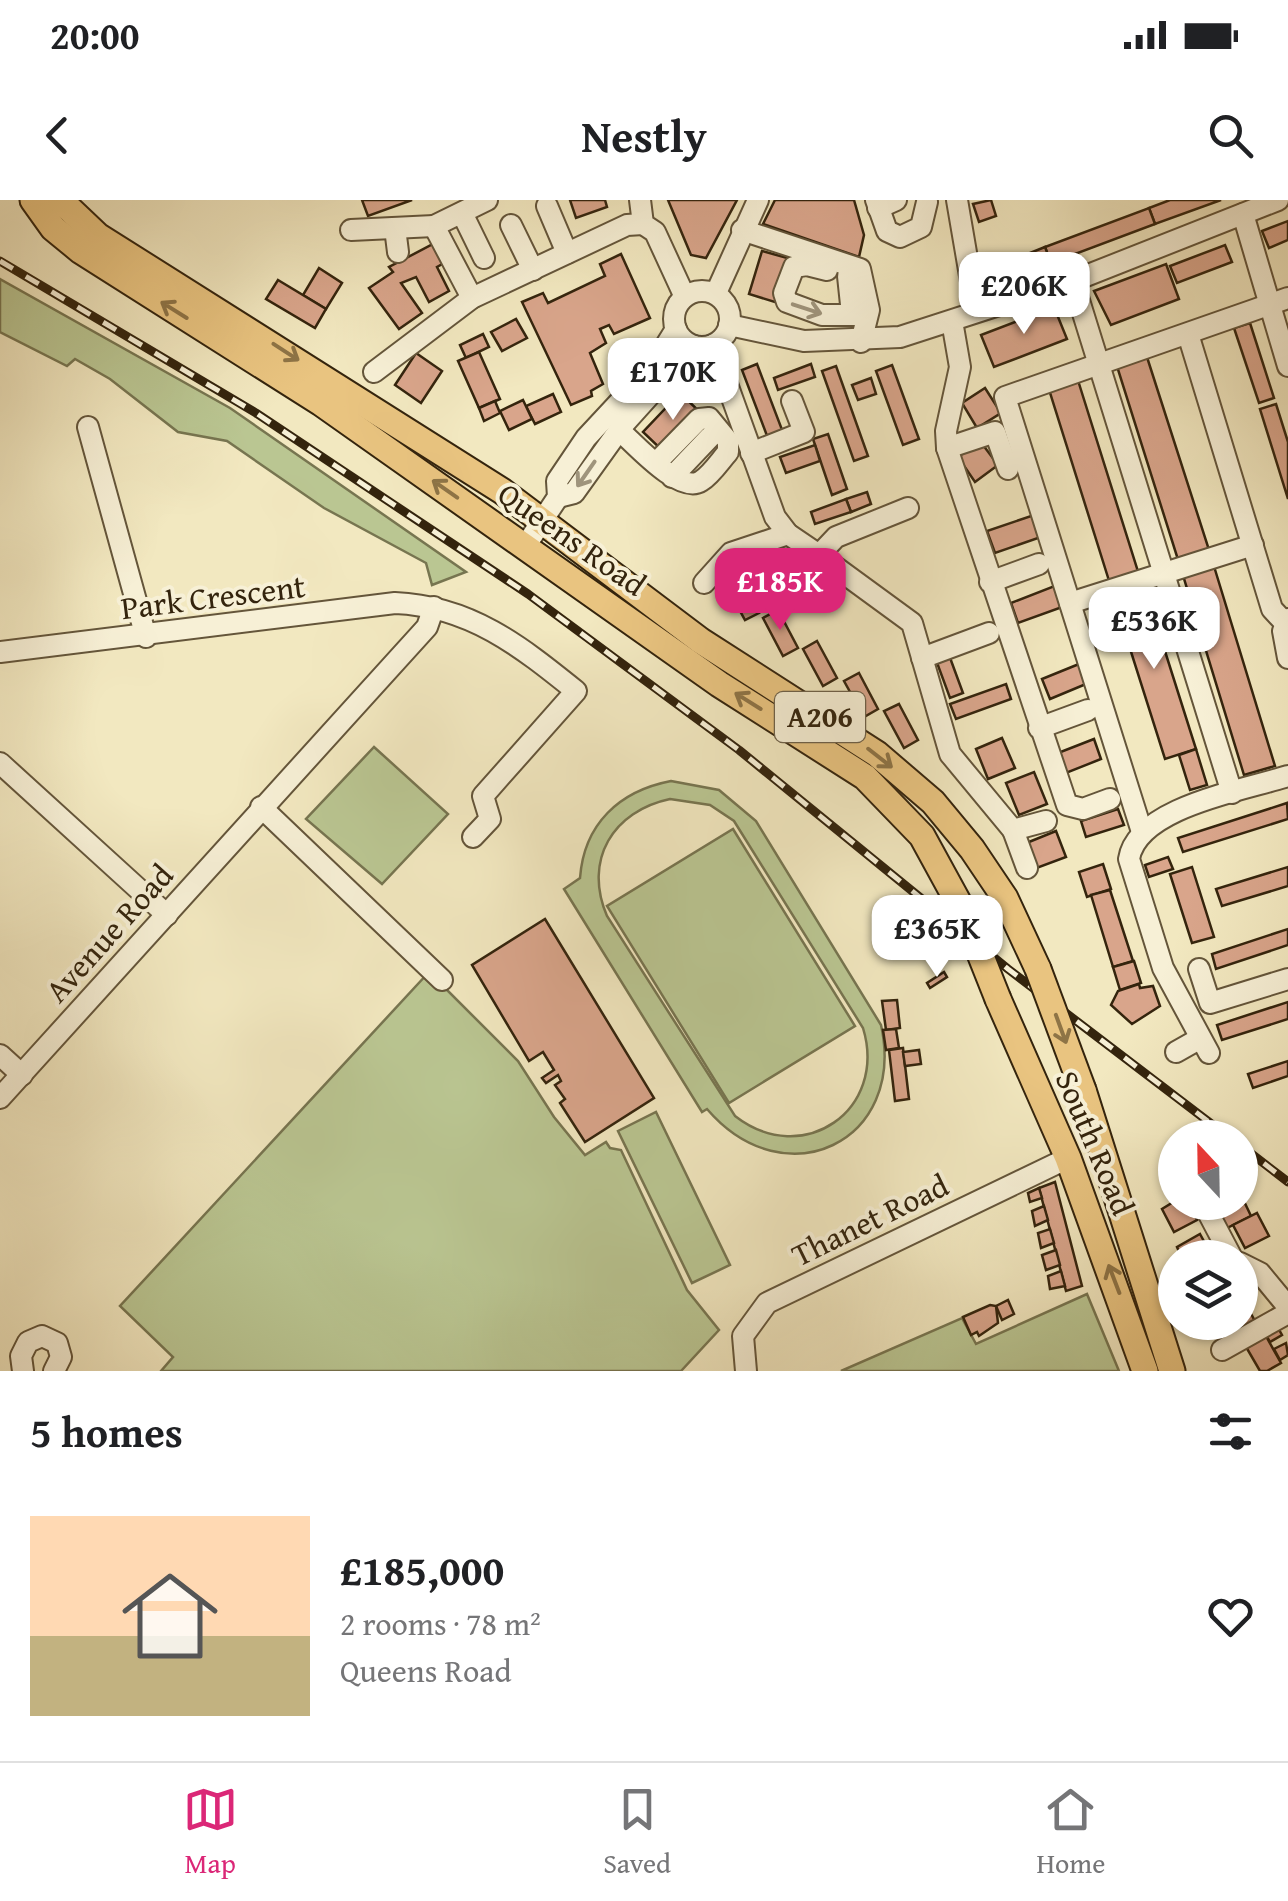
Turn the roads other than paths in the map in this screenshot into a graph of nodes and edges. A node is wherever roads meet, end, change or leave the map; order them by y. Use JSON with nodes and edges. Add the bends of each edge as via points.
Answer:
{"nodes":[{"id":1,"x":32,"y":200,"type":"edge"},
{"id":2,"x":60,"y":200,"type":"edge"},
{"id":3,"x":488,"y":200,"type":"edge"},
{"id":4,"x":640,"y":200,"type":"edge"},
{"id":5,"x":957,"y":200,"type":"edge"},
{"id":6,"x":1278,"y":200,"type":"edge"},
{"id":7,"x":757,"y":201,"type":"edge"},
{"id":8,"x":887,"y":202,"type":"edge"},
{"id":9,"x":927,"y":202,"type":"edge"},
{"id":10,"x":547,"y":206,"type":"dead end"},
{"id":11,"x":462,"y":213,"type":"junction"},
{"id":12,"x":1242,"y":214,"type":"junction"},
{"id":13,"x":643,"y":224,"type":"junction"},
{"id":14,"x":511,"y":225,"type":"dead end"},
{"id":15,"x":434,"y":226,"type":"junction"},
{"id":16,"x":395,"y":228,"type":"junction"},
{"id":17,"x":351,"y":230,"type":"dead end"},
{"id":18,"x":742,"y":230,"type":"junction"},
{"id":19,"x":398,"y":252,"type":"dead end"},
{"id":20,"x":567,"y":254,"type":"junction"},
{"id":21,"x":484,"y":258,"type":"dead end"},
{"id":22,"x":532,"y":270,"type":"junction"},
{"id":23,"x":855,"y":278,"type":"junction"},
{"id":24,"x":1072,"y":281,"type":"junction"},
{"id":25,"x":716,"y":293,"type":"junction"},
{"id":26,"x":684,"y":296,"type":"junction"},
{"id":27,"x":472,"y":298,"type":"junction"},
{"id":28,"x":1279,"y":301,"type":"edge"},
{"id":29,"x":976,"y":311,"type":"junction"},
{"id":30,"x":859,"y":315,"type":"junction"},
{"id":31,"x":952,"y":321,"type":"junction"},
{"id":32,"x":730,"y":325,"type":"junction"},
{"id":33,"x":676,"y":329,"type":"junction"},
{"id":34,"x":1188,"y":334,"type":"junction"},
{"id":35,"x":861,"y":342,"type":"junction"},
{"id":36,"x":704,"y":346,"type":"junction"},
{"id":37,"x":1098,"y":363,"type":"junction"},
{"id":38,"x":1288,"y":366,"type":"edge"},
{"id":39,"x":374,"y":372,"type":"dead end"},
{"id":40,"x":792,"y":402,"type":"dead end"},
{"id":41,"x":88,"y":426,"type":"dead end"},
{"id":42,"x":619,"y":430,"type":"junction"},
{"id":43,"x":710,"y":437,"type":"dead end"},
{"id":44,"x":947,"y":448,"type":"junction"},
{"id":45,"x":751,"y":453,"type":"junction"},
{"id":46,"x":1008,"y":470,"type":"dead end"},
{"id":47,"x":558,"y":497,"type":"junction"},
{"id":48,"x":908,"y":508,"type":"dead end"},
{"id":49,"x":543,"y":520,"type":"junction"},
{"id":50,"x":788,"y":534,"type":"junction"},
{"id":51,"x":526,"y":544,"type":"junction"},
{"id":52,"x":1253,"y":546,"type":"junction"},
{"id":53,"x":819,"y":555,"type":"junction"},
{"id":54,"x":1039,"y":564,"type":"dead end"},
{"id":55,"x":1164,"y":574,"type":"junction"},
{"id":56,"x":990,"y":582,"type":"junction"},
{"id":57,"x":704,"y":583,"type":"dead end"},
{"id":58,"x":1070,"y":603,"type":"junction"},
{"id":59,"x":434,"y":606,"type":"junction"},
{"id":60,"x":1286,"y":621,"type":"edge"},
{"id":61,"x":989,"y":632,"type":"dead end"},
{"id":62,"x":146,"y":637,"type":"junction"},
{"id":63,"x":0,"y":652,"type":"edge"},
{"id":64,"x":922,"y":658,"type":"junction"},
{"id":65,"x":1288,"y":658,"type":"edge"},
{"id":66,"x":1088,"y":710,"type":"dead end"},
{"id":67,"x":1039,"y":728,"type":"junction"},
{"id":68,"x":0,"y":762,"type":"edge"},
{"id":69,"x":1288,"y":776,"type":"edge"},
{"id":70,"x":1232,"y":793,"type":"junction"},
{"id":71,"x":1110,"y":800,"type":"dead end"},
{"id":72,"x":262,"y":807,"type":"junction"},
{"id":73,"x":1046,"y":821,"type":"dead end"},
{"id":74,"x":1013,"y":830,"type":"junction"},
{"id":75,"x":1142,"y":832,"type":"junction"},
{"id":76,"x":473,"y":837,"type":"dead end"},
{"id":77,"x":1026,"y":868,"type":"dead end"},
{"id":78,"x":168,"y":915,"type":"junction"},
{"id":79,"x":1199,"y":969,"type":"dead end"},
{"id":80,"x":1288,"y":979,"type":"edge"},
{"id":81,"x":442,"y":980,"type":"dead end"},
{"id":82,"x":998,"y":999,"type":"joint"},
{"id":83,"x":1176,"y":1052,"type":"dead end"},
{"id":84,"x":0,"y":1055,"type":"edge"},
{"id":85,"x":22,"y":1075,"type":"junction"},
{"id":86,"x":1082,"y":1090,"type":"joint"},
{"id":87,"x":0,"y":1098,"type":"edge"},
{"id":88,"x":1068,"y":1158,"type":"junction"},
{"id":89,"x":1258,"y":1272,"type":"edge"},
{"id":90,"x":1288,"y":1310,"type":"edge"},
{"id":91,"x":1222,"y":1350,"type":"dead end"},
{"id":92,"x":23,"y":1371,"type":"edge"},
{"id":93,"x":54,"y":1371,"type":"edge"},
{"id":94,"x":746,"y":1371,"type":"edge"},
{"id":95,"x":1145,"y":1371,"type":"edge"},
{"id":96,"x":1172,"y":1371,"type":"edge"}],
"edges":[{"from":51,"to":1,"type":"main road","name":"Queens Road","number":"A206","one_way":true,"via":[[321,403],[81,251]]},
{"from":2,"to":49,"type":"main road","name":"Queens Road","number":"A206","one_way":true,"via":[[98,236]]},
{"from":3,"to":11,"type":"street"},
{"from":4,"to":13,"type":"street"},
{"from":5,"to":29,"type":"street"},
{"from":6,"to":12,"type":"street"},
{"from":7,"to":18,"type":"street"},
{"from":8,"to":9,"type":"street","via":[[887,230],[900,237],[921,226]]},
{"from":10,"to":20,"type":"street"},
{"from":11,"to":15,"type":"street"},
{"from":11,"to":21,"type":"street"},
{"from":12,"to":24,"type":"street"},
{"from":12,"to":28,"type":"street"},
{"from":13,"to":20,"type":"street"},
{"from":13,"to":26,"type":"street","via":[[655,232]]},
{"from":14,"to":22,"type":"street"},
{"from":15,"to":16,"type":"street"},
{"from":15,"to":27,"type":"street"},
{"from":16,"to":17,"type":"street"},
{"from":16,"to":19,"type":"street"},
{"from":18,"to":23,"type":"street","via":[[860,269]]},
{"from":18,"to":25,"type":"street"},
{"from":20,"to":22,"type":"street"},
{"from":22,"to":27,"type":"street"},
{"from":23,"to":30,"type":"street"},
{"from":23,"to":30,"type":"street","one_way":true,"via":[[807,264],[794,267],[784,293],[786,302],[822,315]]},
{"from":24,"to":29,"type":"street"},
{"from":24,"to":37,"type":"street"},
{"from":25,"to":26,"type":"street"},
{"from":25,"to":32,"type":"street"},
{"from":26,"to":33,"type":"street","via":[[674,313]]},
{"from":27,"to":39,"type":"street"},
{"from":28,"to":34,"type":"street"},
{"from":28,"to":38,"type":"street"},
{"from":29,"to":31,"type":"street"},
{"from":30,"to":35,"type":"street"},
{"from":31,"to":35,"type":"street"},
{"from":31,"to":44,"type":"street","via":[[960,367]]},
{"from":32,"to":35,"type":"street","via":[[804,340]]},
{"from":32,"to":36,"type":"street"},
{"from":33,"to":36,"type":"street"},
{"from":33,"to":47,"type":"street","via":[[653,366],[586,438],[557,481]]},
{"from":34,"to":37,"type":"street"},
{"from":34,"to":52,"type":"street"},
{"from":36,"to":42,"type":"street"},
{"from":36,"to":45,"type":"street"},
{"from":37,"to":55,"type":"street"},
{"from":37,"to":58,"type":"street","via":[[1006,397]]},
{"from":40,"to":45,"type":"street","via":[[804,432]]},
{"from":41,"to":62,"type":"street"},
{"from":42,"to":43,"type":"street","via":[[664,470]]},
{"from":42,"to":47,"type":"street","one_way":true,"via":[[574,492]]},
{"from":44,"to":46,"type":"street","via":[[994,432]]},
{"from":44,"to":56,"type":"street"},
{"from":45,"to":50,"type":"street"},
{"from":47,"to":49,"type":"street"},
{"from":48,"to":53,"type":"street","via":[[836,537]]},
{"from":49,"to":51,"type":"street"},
{"from":49,"to":86,"type":"main road","name":"Queens Road","number":"A206","one_way":true,"bridge":true,"via":[[715,650],[876,754],[932,802],[994,881],[1038,969]]},
{"from":50,"to":53,"type":"street"},
{"from":50,"to":57,"type":"street","via":[[732,552]]},
{"from":82,"to":51,"type":"main road","name":"Queens Road","number":"A206","one_way":true,"bridge":true,"via":[[963,911],[922,836],[865,777],[709,676]]},
{"from":52,"to":55,"type":"street"},
{"from":52,"to":60,"type":"street","via":[[1272,609]]},
{"from":53,"to":64,"type":"street","via":[[912,623]]},
{"from":54,"to":56,"type":"street"},
{"from":55,"to":58,"type":"street"},
{"from":55,"to":70,"type":"street"},
{"from":56,"to":67,"type":"street"},
{"from":58,"to":75,"type":"street"},
{"from":59,"to":62,"type":"street","name":"Park Crescent","via":[[396,603]]},
{"from":59,"to":72,"type":"street","name":"Avenue Road","via":[[427,628]]},
{"from":59,"to":76,"type":"street","name":"Park Crescent","via":[[489,626],[576,691],[483,796],[490,819]]},
{"from":60,"to":65,"type":"street"},
{"from":61,"to":64,"type":"street"},
{"from":62,"to":63,"type":"street","name":"Park Crescent"},
{"from":64,"to":74,"type":"street","via":[[950,754]]},
{"from":66,"to":67,"type":"street"},
{"from":67,"to":71,"type":"street","via":[[1067,805],[1075,810]]},
{"from":68,"to":78,"type":"street"},
{"from":69,"to":70,"type":"street"},
{"from":70,"to":75,"type":"street","via":[[1164,815]]},
{"from":72,"to":78,"type":"street","name":"Avenue Road"},
{"from":72,"to":81,"type":"street"},
{"from":73,"to":74,"type":"street"},
{"from":74,"to":77,"type":"street"},
{"from":75,"to":83,"type":"street","via":[[1129,859],[1163,968],[1204,1046]]},
{"from":78,"to":85,"type":"street","name":"Avenue Road"},
{"from":79,"to":80,"type":"street","via":[[1210,1003]]},
{"from":82,"to":88,"type":"main road","name":"South Road","number":"A206"},
{"from":84,"to":85,"type":"street"},
{"from":85,"to":87,"type":"street","name":"Avenue Road"},
{"from":86,"to":96,"type":"main road","name":"South Road","number":"A206"},
{"from":88,"to":94,"type":"street","name":"Thanet Road","via":[[767,1303],[743,1336]]},
{"from":95,"to":88,"type":"main road","name":"South Road","number":"A206","one_way":true},
{"from":89,"to":90,"type":"street"},
{"from":90,"to":91,"type":"street"},
{"from":92,"to":93,"type":"street","via":[[28,1342],[42,1336],[58,1343]]}]}
